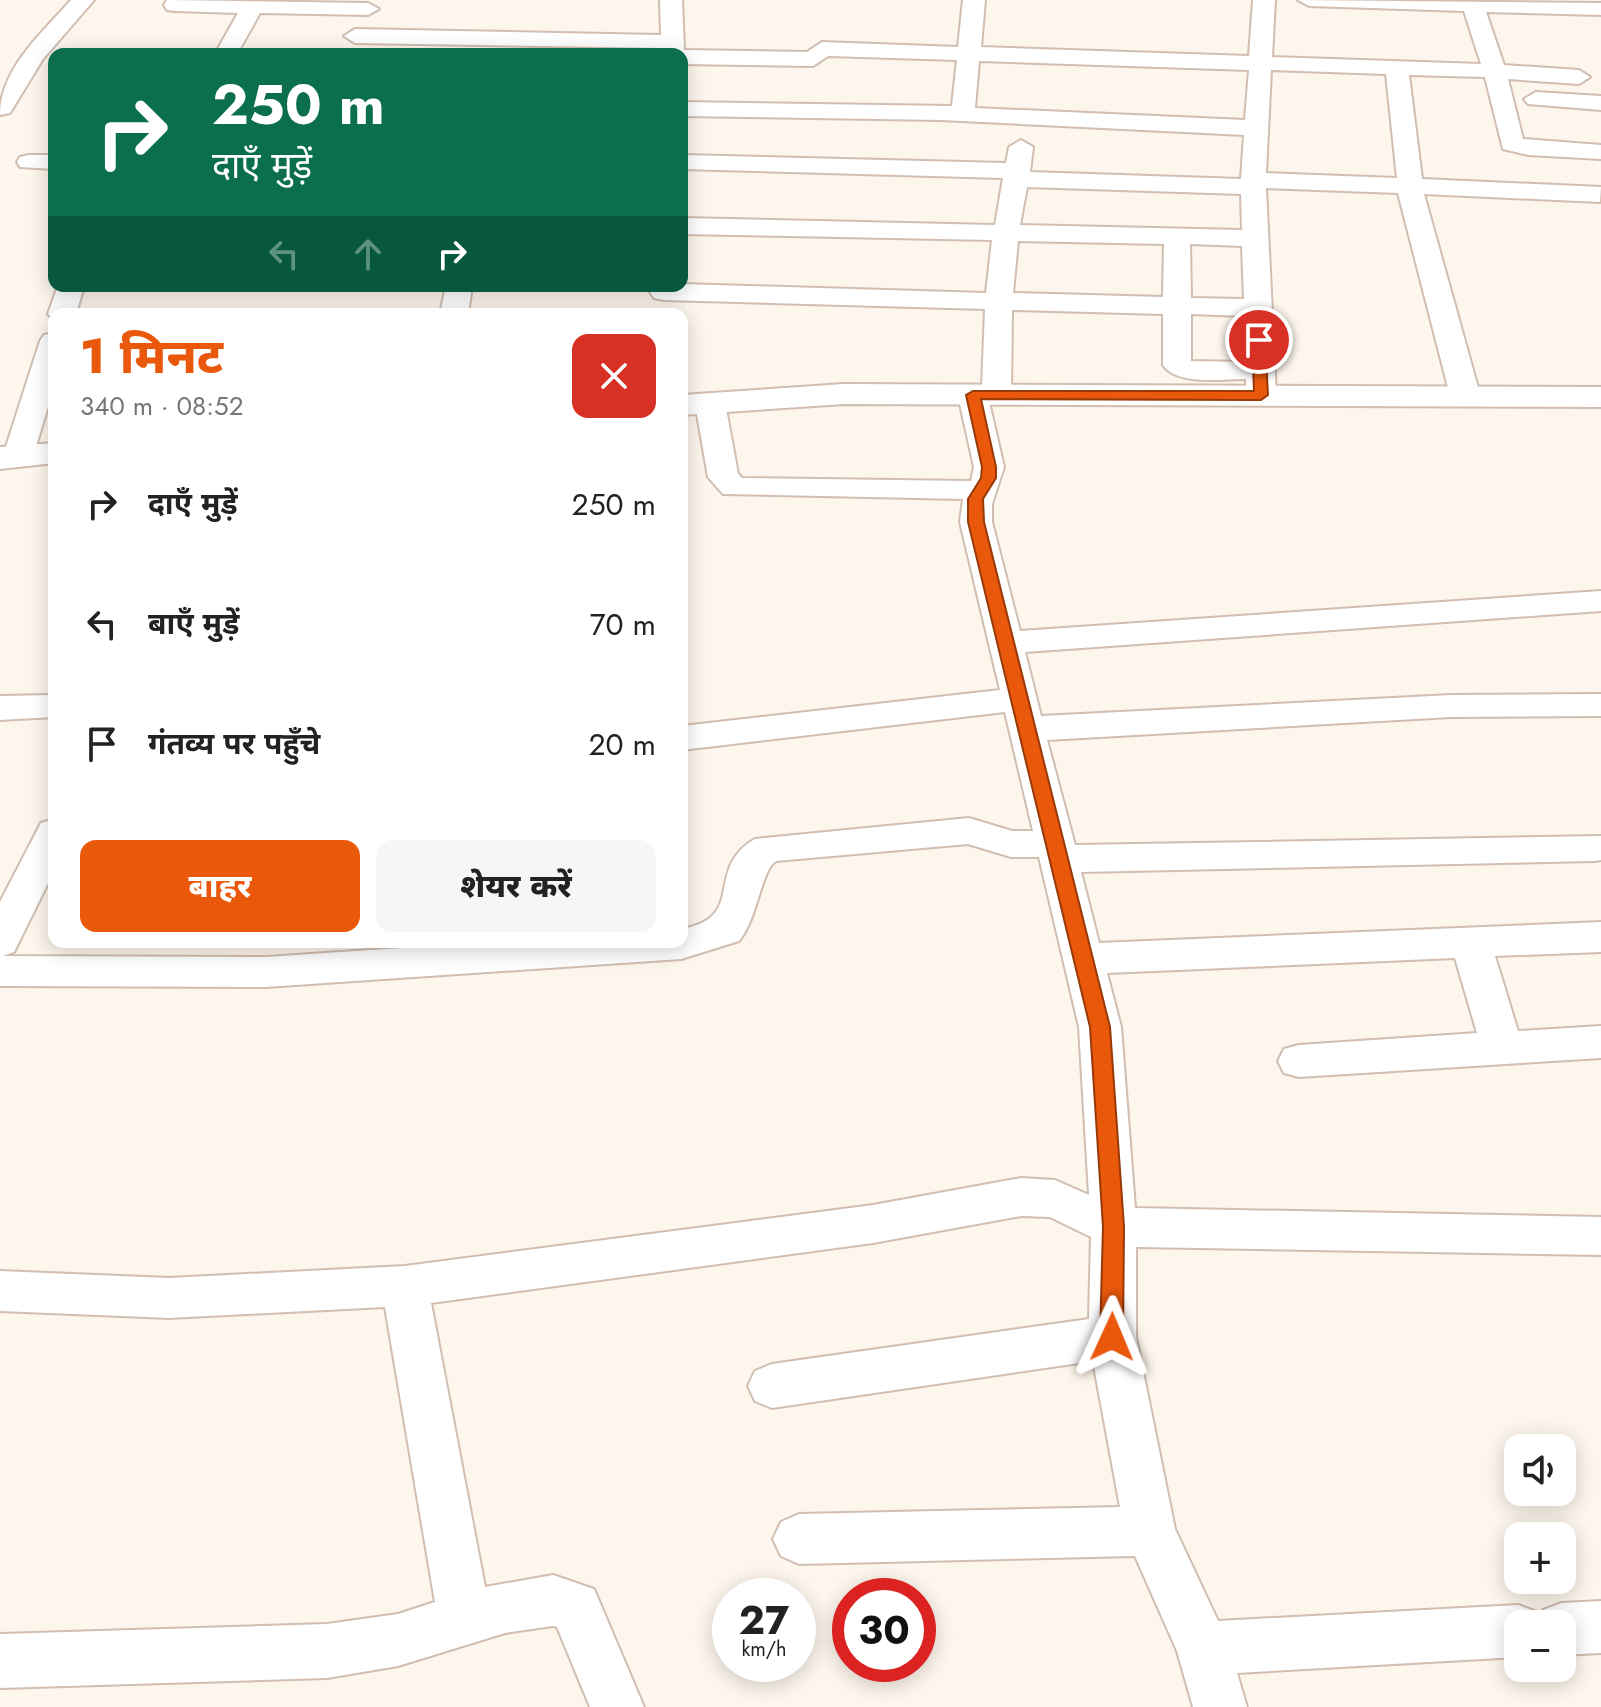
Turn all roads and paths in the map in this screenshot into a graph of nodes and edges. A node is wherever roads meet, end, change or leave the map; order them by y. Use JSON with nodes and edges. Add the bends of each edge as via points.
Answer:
{"nodes":[{"id":1,"x":83,"y":0,"type":"edge"},
{"id":2,"x":671,"y":0,"type":"edge"},
{"id":3,"x":974,"y":0,"type":"edge"},
{"id":4,"x":1264,"y":0,"type":"edge"},
{"id":5,"x":1309,"y":0,"type":"edge"},
{"id":6,"x":371,"y":4,"type":"edge"},
{"id":7,"x":175,"y":5,"type":"dead end"},
{"id":8,"x":1473,"y":5,"type":"junction"},
{"id":9,"x":253,"y":6,"type":"junction"},
{"id":10,"x":1601,"y":9,"type":"edge"},
{"id":11,"x":350,"y":45,"type":"edge"},
{"id":12,"x":229,"y":48,"type":"edge"},
{"id":13,"x":514,"y":48,"type":"edge"},
{"id":14,"x":677,"y":48,"type":"edge"},
{"id":15,"x":895,"y":51,"type":"junction"},
{"id":16,"x":688,"y":52,"type":"edge"},
{"id":17,"x":967,"y":54,"type":"junction"},
{"id":18,"x":33,"y":56,"type":"edge"},
{"id":19,"x":1261,"y":64,"type":"junction"},
{"id":20,"x":1397,"y":68,"type":"junction"},
{"id":21,"x":1495,"y":71,"type":"junction"},
{"id":22,"x":1579,"y":77,"type":"dead end"},
{"id":23,"x":1501,"y":98,"type":"junction"},
{"id":24,"x":1601,"y":103,"type":"edge"},
{"id":25,"x":2,"y":108,"type":"edge"},
{"id":26,"x":688,"y":109,"type":"edge"},
{"id":27,"x":887,"y":112,"type":"junction"},
{"id":28,"x":963,"y":114,"type":"junction"},
{"id":29,"x":1025,"y":117,"type":"junction"},
{"id":30,"x":1256,"y":128,"type":"junction"},
{"id":31,"x":1601,"y":152,"type":"edge"},
{"id":32,"x":29,"y":162,"type":"dead end"},
{"id":33,"x":48,"y":162,"type":"edge"},
{"id":34,"x":688,"y":162,"type":"edge"},
{"id":35,"x":1017,"y":175,"type":"junction"},
{"id":36,"x":1253,"y":183,"type":"junction"},
{"id":37,"x":1410,"y":188,"type":"junction"},
{"id":38,"x":1600,"y":194,"type":"edge"},
{"id":39,"x":688,"y":226,"type":"edge"},
{"id":40,"x":1007,"y":233,"type":"junction"},
{"id":41,"x":1177,"y":238,"type":"junction"},
{"id":42,"x":1255,"y":238,"type":"junction"},
{"id":43,"x":664,"y":297,"type":"edge"},
{"id":44,"x":999,"y":299,"type":"junction"},
{"id":45,"x":1176,"y":305,"type":"junction"},
{"id":46,"x":1257,"y":308,"type":"junction"},
{"id":47,"x":48,"y":356,"type":"edge"},
{"id":48,"x":1260,"y":383,"type":"junction"},
{"id":49,"x":985,"y":395,"type":"junction"},
{"id":50,"x":1465,"y":395,"type":"junction"},
{"id":51,"x":1601,"y":397,"type":"edge"},
{"id":52,"x":696,"y":404,"type":"edge"},
{"id":53,"x":48,"y":454,"type":"edge"},
{"id":54,"x":9,"y":457,"type":"edge"},
{"id":55,"x":979,"y":490,"type":"junction"},
{"id":56,"x":1601,"y":601,"type":"edge"},
{"id":57,"x":1005,"y":643,"type":"junction"},
{"id":58,"x":1601,"y":705,"type":"edge"},
{"id":59,"x":48,"y":706,"type":"edge"},
{"id":60,"x":0,"y":708,"type":"edge"},
{"id":61,"x":1023,"y":714,"type":"junction"},
{"id":62,"x":688,"y":738,"type":"edge"},
{"id":63,"x":48,"y":844,"type":"edge"},
{"id":64,"x":1595,"y":848,"type":"dead end"},
{"id":65,"x":1058,"y":852,"type":"junction"},
{"id":66,"x":1601,"y":937,"type":"edge"},
{"id":67,"x":1470,"y":941,"type":"junction"},
{"id":68,"x":0,"y":942,"type":"edge"},
{"id":69,"x":688,"y":942,"type":"edge"},
{"id":70,"x":622,"y":948,"type":"edge"},
{"id":71,"x":1084,"y":959,"type":"junction"},
{"id":72,"x":0,"y":971,"type":"edge"},
{"id":73,"x":1601,"y":1042,"type":"edge"},
{"id":74,"x":1502,"y":1046,"type":"junction"},
{"id":75,"x":1299,"y":1061,"type":"dead end"},
{"id":76,"x":1114,"y":1227,"type":"junction"},
{"id":77,"x":1601,"y":1236,"type":"edge"},
{"id":78,"x":405,"y":1286,"type":"junction"},
{"id":79,"x":0,"y":1291,"type":"edge"},
{"id":80,"x":1112,"y":1337,"type":"junction"},
{"id":81,"x":772,"y":1386,"type":"dead end"},
{"id":82,"x":1150,"y":1531,"type":"junction"},
{"id":83,"x":799,"y":1539,"type":"dead end"},
{"id":84,"x":464,"y":1618,"type":"junction"},
{"id":85,"x":1601,"y":1627,"type":"edge"},
{"id":86,"x":1576,"y":1628,"type":"edge"},
{"id":87,"x":1504,"y":1632,"type":"edge"},
{"id":88,"x":1203,"y":1648,"type":"junction"},
{"id":89,"x":0,"y":1661,"type":"edge"},
{"id":90,"x":617,"y":1707,"type":"edge"},
{"id":91,"x":1220,"y":1707,"type":"edge"}],
"edges":[{"from":1,"to":18,"type":"street"},
{"from":2,"to":14,"type":"street"},
{"from":3,"to":17,"type":"street"},
{"from":4,"to":19,"type":"street"},
{"from":5,"to":8,"type":"street"},
{"from":6,"to":9,"type":"street"},
{"from":6,"to":11,"type":"street"},
{"from":7,"to":9,"type":"street"},
{"from":8,"to":10,"type":"street"},
{"from":8,"to":21,"type":"street"},
{"from":9,"to":12,"type":"street"},
{"from":11,"to":13,"type":"street"},
{"from":15,"to":16,"type":"street","via":[[822,49],[813,59]]},
{"from":15,"to":17,"type":"street"},
{"from":15,"to":27,"type":"street"},
{"from":17,"to":19,"type":"street"},
{"from":17,"to":28,"type":"street"},
{"from":18,"to":25,"type":"street"},
{"from":19,"to":20,"type":"street"},
{"from":19,"to":30,"type":"street"},
{"from":20,"to":21,"type":"street"},
{"from":20,"to":37,"type":"street"},
{"from":21,"to":22,"type":"street"},
{"from":21,"to":23,"type":"street"},
{"from":23,"to":24,"type":"street"},
{"from":23,"to":31,"type":"street","via":[[1512,144]]},
{"from":26,"to":27,"type":"street"},
{"from":27,"to":28,"type":"street"},
{"from":28,"to":29,"type":"street"},
{"from":29,"to":30,"type":"street"},
{"from":29,"to":35,"type":"street"},
{"from":30,"to":36,"type":"street"},
{"from":32,"to":33,"type":"street"},
{"from":34,"to":35,"type":"street"},
{"from":35,"to":36,"type":"street"},
{"from":35,"to":40,"type":"street"},
{"from":36,"to":37,"type":"street"},
{"from":36,"to":42,"type":"street"},
{"from":37,"to":38,"type":"street"},
{"from":37,"to":50,"type":"street"},
{"from":39,"to":40,"type":"street"},
{"from":40,"to":41,"type":"street"},
{"from":40,"to":44,"type":"street"},
{"from":41,"to":42,"type":"street"},
{"from":41,"to":45,"type":"street"},
{"from":42,"to":46,"type":"street"},
{"from":43,"to":44,"type":"street"},
{"from":44,"to":45,"type":"street"},
{"from":44,"to":49,"type":"street"},
{"from":45,"to":46,"type":"street"},
{"from":45,"to":48,"type":"street","via":[[1180,367]]},
{"from":46,"to":48,"type":"street"},
{"from":47,"to":54,"type":"street"},
{"from":48,"to":49,"type":"street"},
{"from":48,"to":50,"type":"street"},
{"from":49,"to":52,"type":"street","via":[[844,394]]},
{"from":49,"to":55,"type":"street","via":[[989,478]]},
{"from":50,"to":51,"type":"street"},
{"from":52,"to":55,"type":"street","via":[[723,477],[734,487]]},
{"from":53,"to":54,"type":"street"},
{"from":55,"to":57,"type":"street","via":[[976,522]]},
{"from":56,"to":57,"type":"street"},
{"from":57,"to":61,"type":"street"},
{"from":58,"to":61,"type":"street"},
{"from":59,"to":60,"type":"street"},
{"from":61,"to":62,"type":"street"},
{"from":61,"to":65,"type":"street"},
{"from":63,"to":68,"type":"street"},
{"from":64,"to":65,"type":"street"},
{"from":65,"to":69,"type":"street","via":[[969,831],[768,848],[749,863],[736,916],[724,931]]},
{"from":65,"to":71,"type":"street"},
{"from":66,"to":67,"type":"street"},
{"from":67,"to":71,"type":"street"},
{"from":67,"to":74,"type":"street"},
{"from":70,"to":72,"type":"street","via":[[266,972]]},
{"from":71,"to":76,"type":"street","via":[[1100,1027]]},
{"from":73,"to":74,"type":"street"},
{"from":74,"to":75,"type":"street"},
{"from":76,"to":77,"type":"street"},
{"from":76,"to":78,"type":"street","via":[[1055,1199],[1021,1197],[873,1224]]},
{"from":76,"to":80,"type":"street"},
{"from":78,"to":79,"type":"street","via":[[169,1298]]},
{"from":78,"to":84,"type":"street"},
{"from":80,"to":81,"type":"street"},
{"from":80,"to":82,"type":"street"},
{"from":82,"to":83,"type":"street"},
{"from":82,"to":88,"type":"street"},
{"from":84,"to":89,"type":"street","via":[[398,1640],[327,1651]]},
{"from":84,"to":90,"type":"street","via":[[551,1598],[569,1602]]},
{"from":85,"to":86,"type":"street"},
{"from":87,"to":88,"type":"street"},
{"from":88,"to":91,"type":"street"}]}
